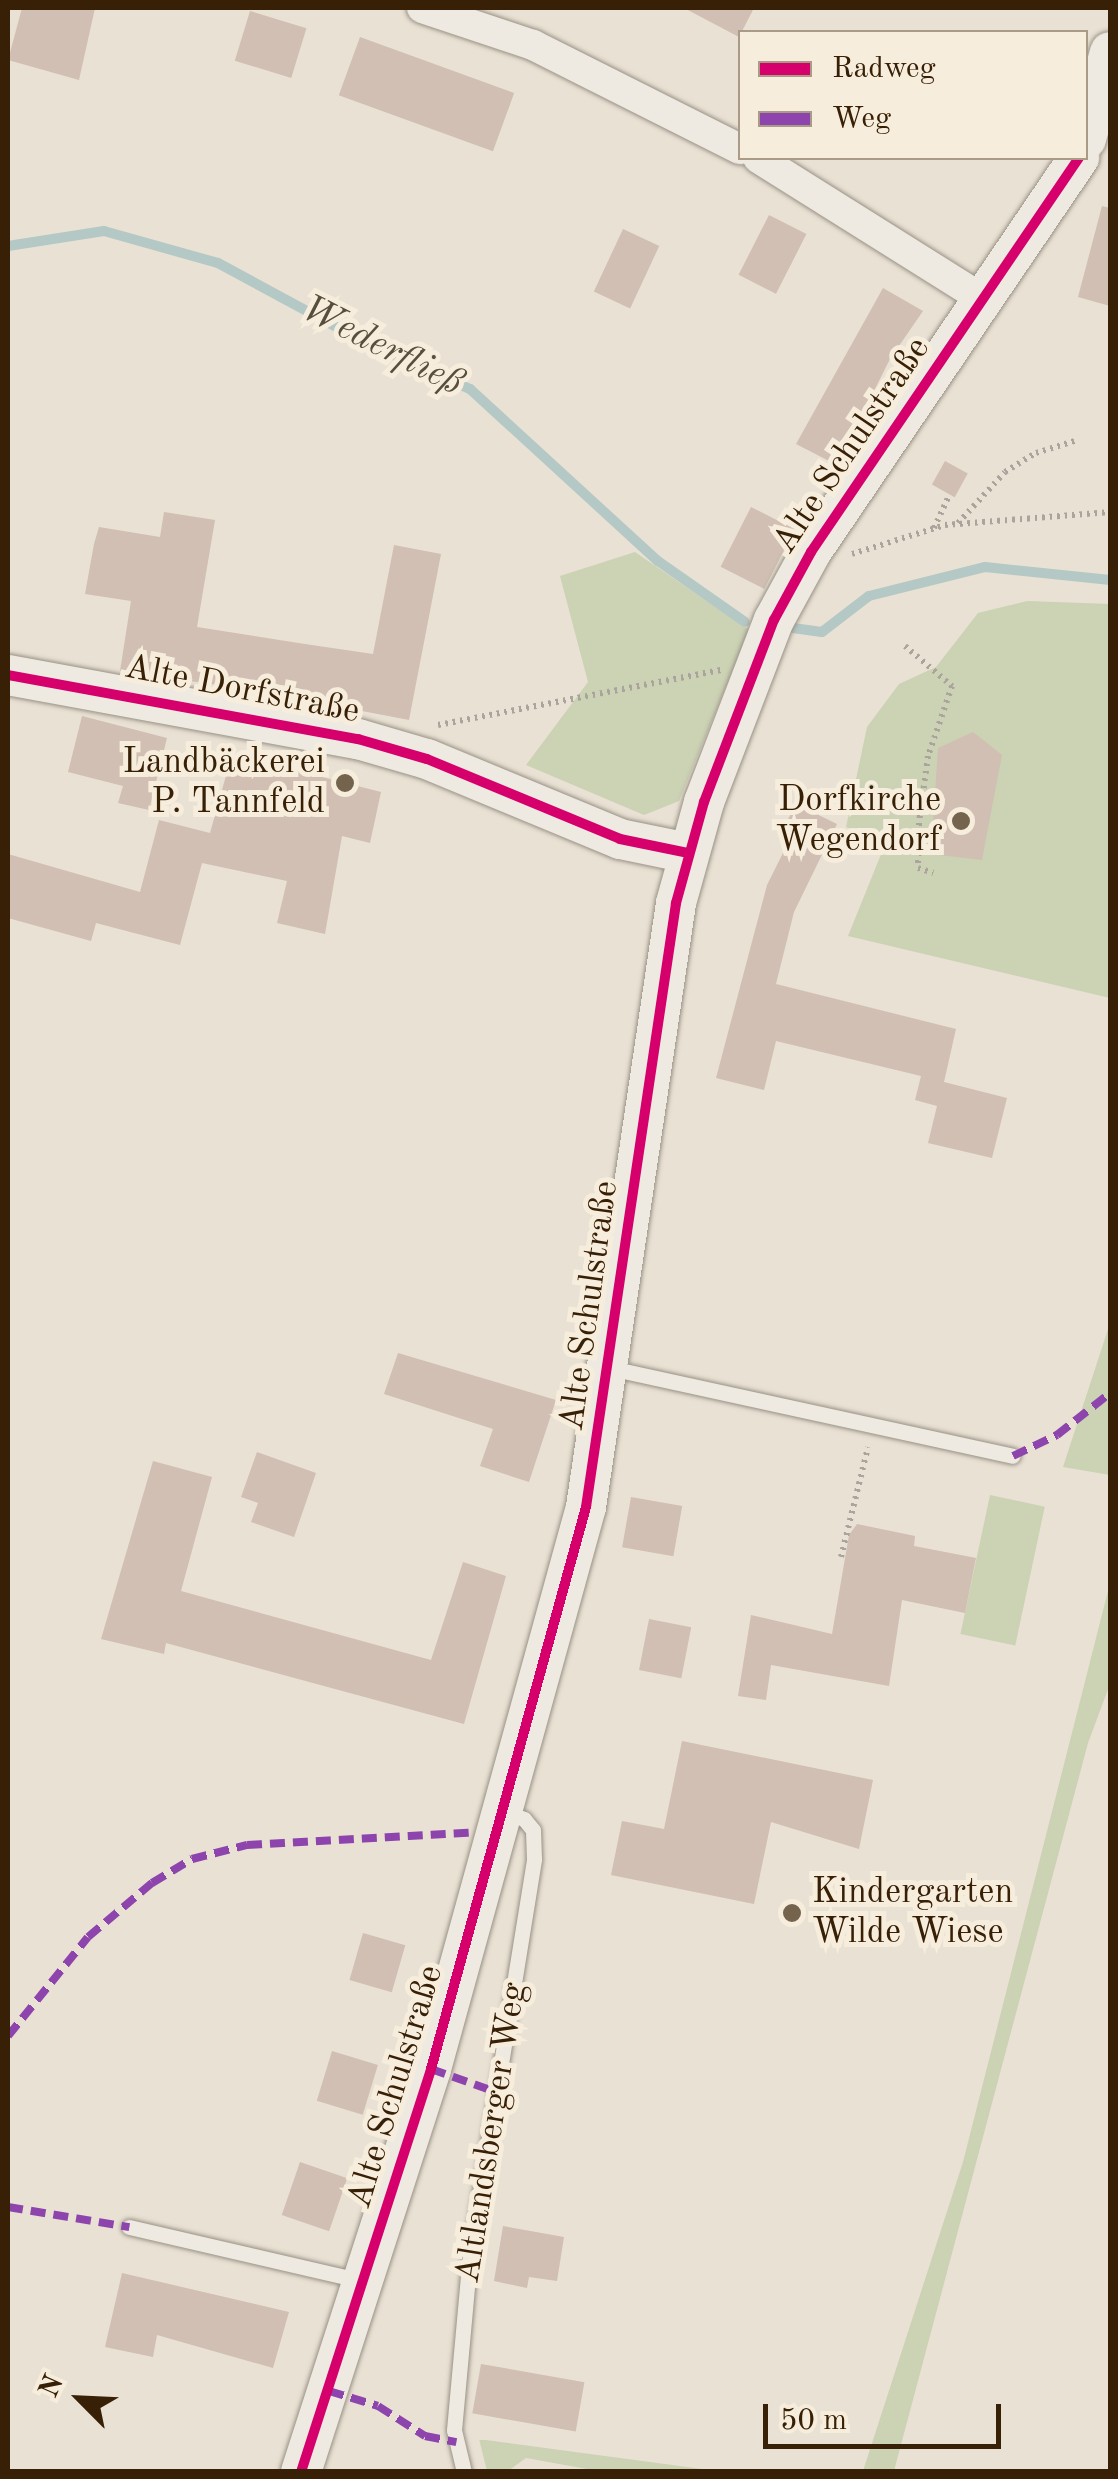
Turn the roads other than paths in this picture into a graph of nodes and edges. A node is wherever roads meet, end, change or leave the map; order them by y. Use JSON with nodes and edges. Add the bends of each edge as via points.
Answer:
{"nodes":[{"id":1,"x":422,"y":8,"type":"edge"},
{"id":2,"x":1110,"y":52,"type":"edge"},
{"id":3,"x":1088,"y":132,"type":"edge"},
{"id":4,"x":738,"y":147,"type":"edge"},
{"id":5,"x":761,"y":160,"type":"edge"},
{"id":6,"x":1078,"y":160,"type":"edge"},
{"id":7,"x":984,"y":300,"type":"junction"},
{"id":8,"x":8,"y":675,"type":"edge"},
{"id":9,"x":688,"y":852,"type":"junction"},
{"id":10,"x":610,"y":1368,"type":"junction"},
{"id":11,"x":1013,"y":1456,"type":"dead end"},
{"id":12,"x":504,"y":1811,"type":"junction"},
{"id":13,"x":130,"y":2226,"type":"dead end"},
{"id":14,"x":366,"y":2282,"type":"junction"},
{"id":15,"x":301,"y":2472,"type":"edge"},
{"id":16,"x":464,"y":2472,"type":"edge"}],
"edges":[{"from":1,"to":4,"type":"street","via":[[532,45]]},
{"from":2,"to":3,"type":"street"},
{"from":5,"to":7,"type":"street"},
{"from":6,"to":7,"type":"street","name":"Alte Schulstraße"},
{"from":7,"to":9,"type":"street","name":"Alte Schulstraße","via":[[811,552],[764,644]]},
{"from":8,"to":9,"type":"street","name":"Alte Dorfstraße","via":[[305,726],[401,751],[620,839]]},
{"from":9,"to":10,"type":"street","name":"Alte Schulstraße"},
{"from":10,"to":11,"type":"lane"},
{"from":10,"to":12,"type":"street","name":"Alte Schulstraße","via":[[577,1547]]},
{"from":12,"to":14,"type":"street","name":"Alte Schulstraße"},
{"from":12,"to":16,"type":"lane","name":"Altlandsberger Weg","via":[[532,1830],[534,1859],[470,2254],[454,2430]]},
{"from":13,"to":14,"type":"lane"},
{"from":14,"to":15,"type":"street","name":"Alte Schulstraße"}]}
